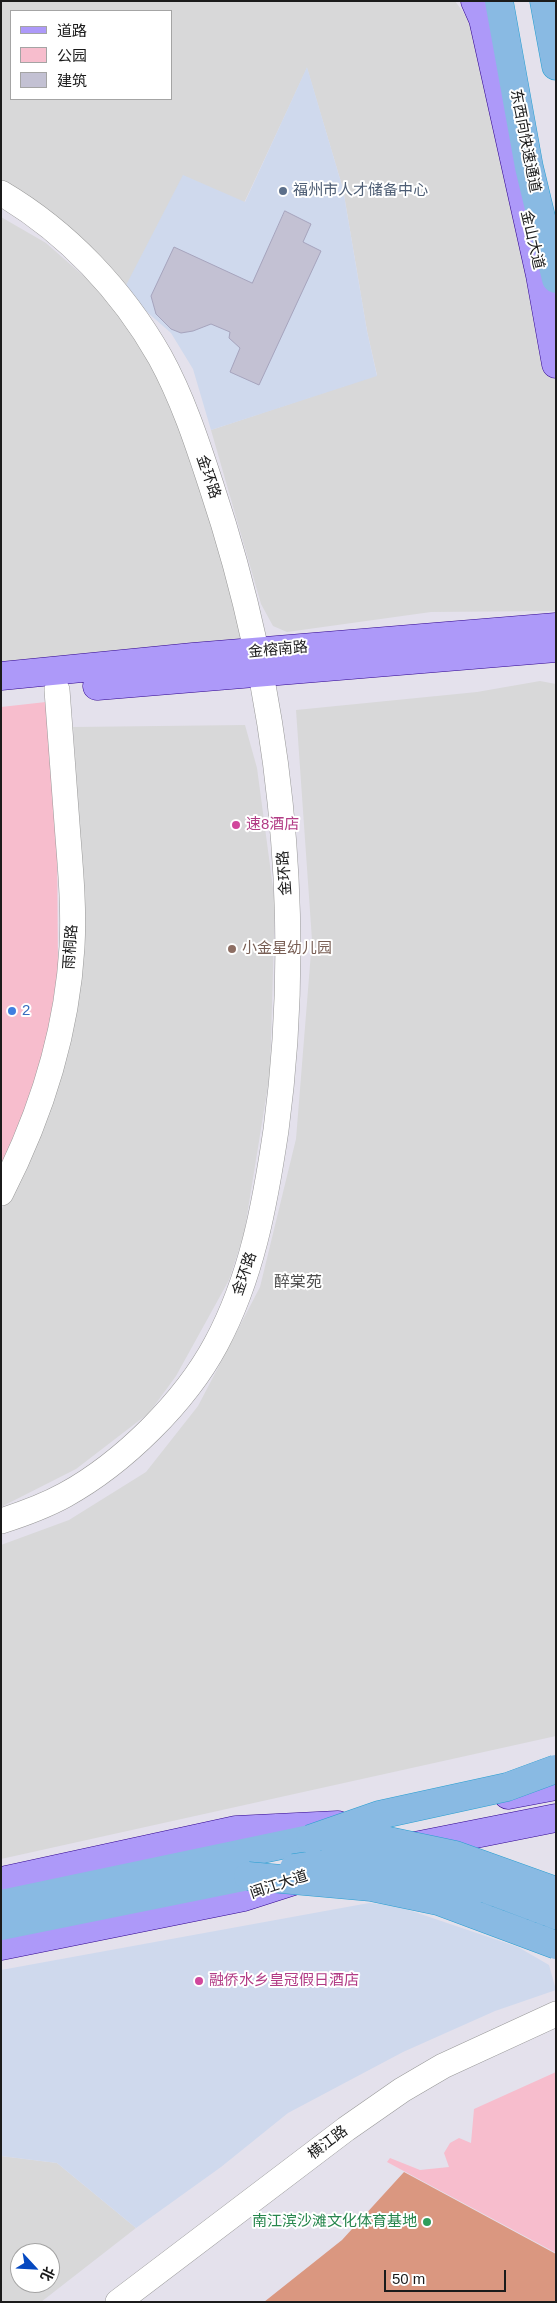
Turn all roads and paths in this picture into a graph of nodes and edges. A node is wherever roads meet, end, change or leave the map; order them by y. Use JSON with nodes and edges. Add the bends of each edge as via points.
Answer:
{"nodes":[{"id":1,"x":544,"y":1,"type":"edge"},
{"id":2,"x":486,"y":6,"type":"edge"},
{"id":3,"x":556,"y":66,"type":"edge"},
{"id":4,"x":1,"y":193,"type":"edge"},
{"id":5,"x":556,"y":279,"type":"edge"},
{"id":6,"x":556,"y":364,"type":"edge"},
{"id":7,"x":556,"y":627,"type":"edge"},
{"id":8,"x":556,"y":648,"type":"edge"},
{"id":9,"x":259,"y":662,"type":"junction"},
{"id":10,"x":1,"y":676,"type":"edge"},
{"id":11,"x":57,"y":690,"type":"junction"},
{"id":12,"x":1,"y":695,"type":"edge"},
{"id":13,"x":1,"y":1193,"type":"edge"},
{"id":14,"x":1,"y":1521,"type":"edge"},
{"id":15,"x":556,"y":1769,"type":"edge"},
{"id":16,"x":556,"y":1786,"type":"edge"},
{"id":17,"x":556,"y":1818,"type":"edge"},
{"id":18,"x":310,"y":1839,"type":"junction"},
{"id":19,"x":248,"y":1876,"type":"junction"},
{"id":20,"x":1,"y":1881,"type":"edge"},
{"id":21,"x":556,"y":1891,"type":"edge"},
{"id":22,"x":1,"y":1904,"type":"edge"},
{"id":23,"x":556,"y":1915,"type":"edge"},
{"id":24,"x":1,"y":1926,"type":"edge"},
{"id":25,"x":556,"y":1945,"type":"edge"},
{"id":26,"x":1,"y":1946,"type":"edge"},
{"id":27,"x":556,"y":2014,"type":"edge"},
{"id":28,"x":118,"y":2302,"type":"edge"}],
"edges":[{"from":1,"to":3,"type":"highway"},
{"from":2,"to":5,"type":"highway","name":"东西向快速通道"},
{"from":2,"to":6,"type":"main road","name":"金山大道"},
{"from":4,"to":9,"type":"street","name":"金环路","via":[[46,222],[90,264],[129,309],[158,354],[182,406],[215,496]]},
{"from":7,"to":9,"type":"main road","name":"金榕南路"},
{"from":8,"to":9,"type":"main road","name":"金榕南路"},
{"from":9,"to":10,"type":"main road","name":"金榕南路"},
{"from":9,"to":11,"type":"main road","name":"金榕南路"},
{"from":9,"to":14,"type":"street","name":"金环路","via":[[269,712],[282,830],[288,980],[282,1082],[273,1152],[248,1268],[227,1322],[205,1363],[155,1423],[85,1483],[41,1507]]},
{"from":11,"to":12,"type":"main road","name":"金榕南路"},
{"from":11,"to":13,"type":"street","name":"雨桐路","via":[[73,908],[70,968],[47,1082]]},
{"from":15,"to":18,"type":"highway","bridge":true,"via":[[507,1787],[379,1815]]},
{"from":16,"to":20,"type":"main road","via":[[371,1824],[236,1830]]},
{"from":17,"to":26,"type":"main road","name":"闽江大道","via":[[377,1854],[244,1897]]},
{"from":18,"to":21,"type":"highway","bridge":true,"via":[[379,1839],[455,1855]]},
{"from":18,"to":22,"type":"highway"},
{"from":19,"to":23,"type":"highway","bridge":true,"via":[[317,1864],[377,1863],[446,1876]]},
{"from":19,"to":24,"type":"highway"},
{"from":19,"to":25,"type":"highway","bridge":true,"via":[[371,1886],[438,1901]]},
{"from":27,"to":28,"type":"street","name":"横江路","via":[[442,2066],[402,2090]]}]}
